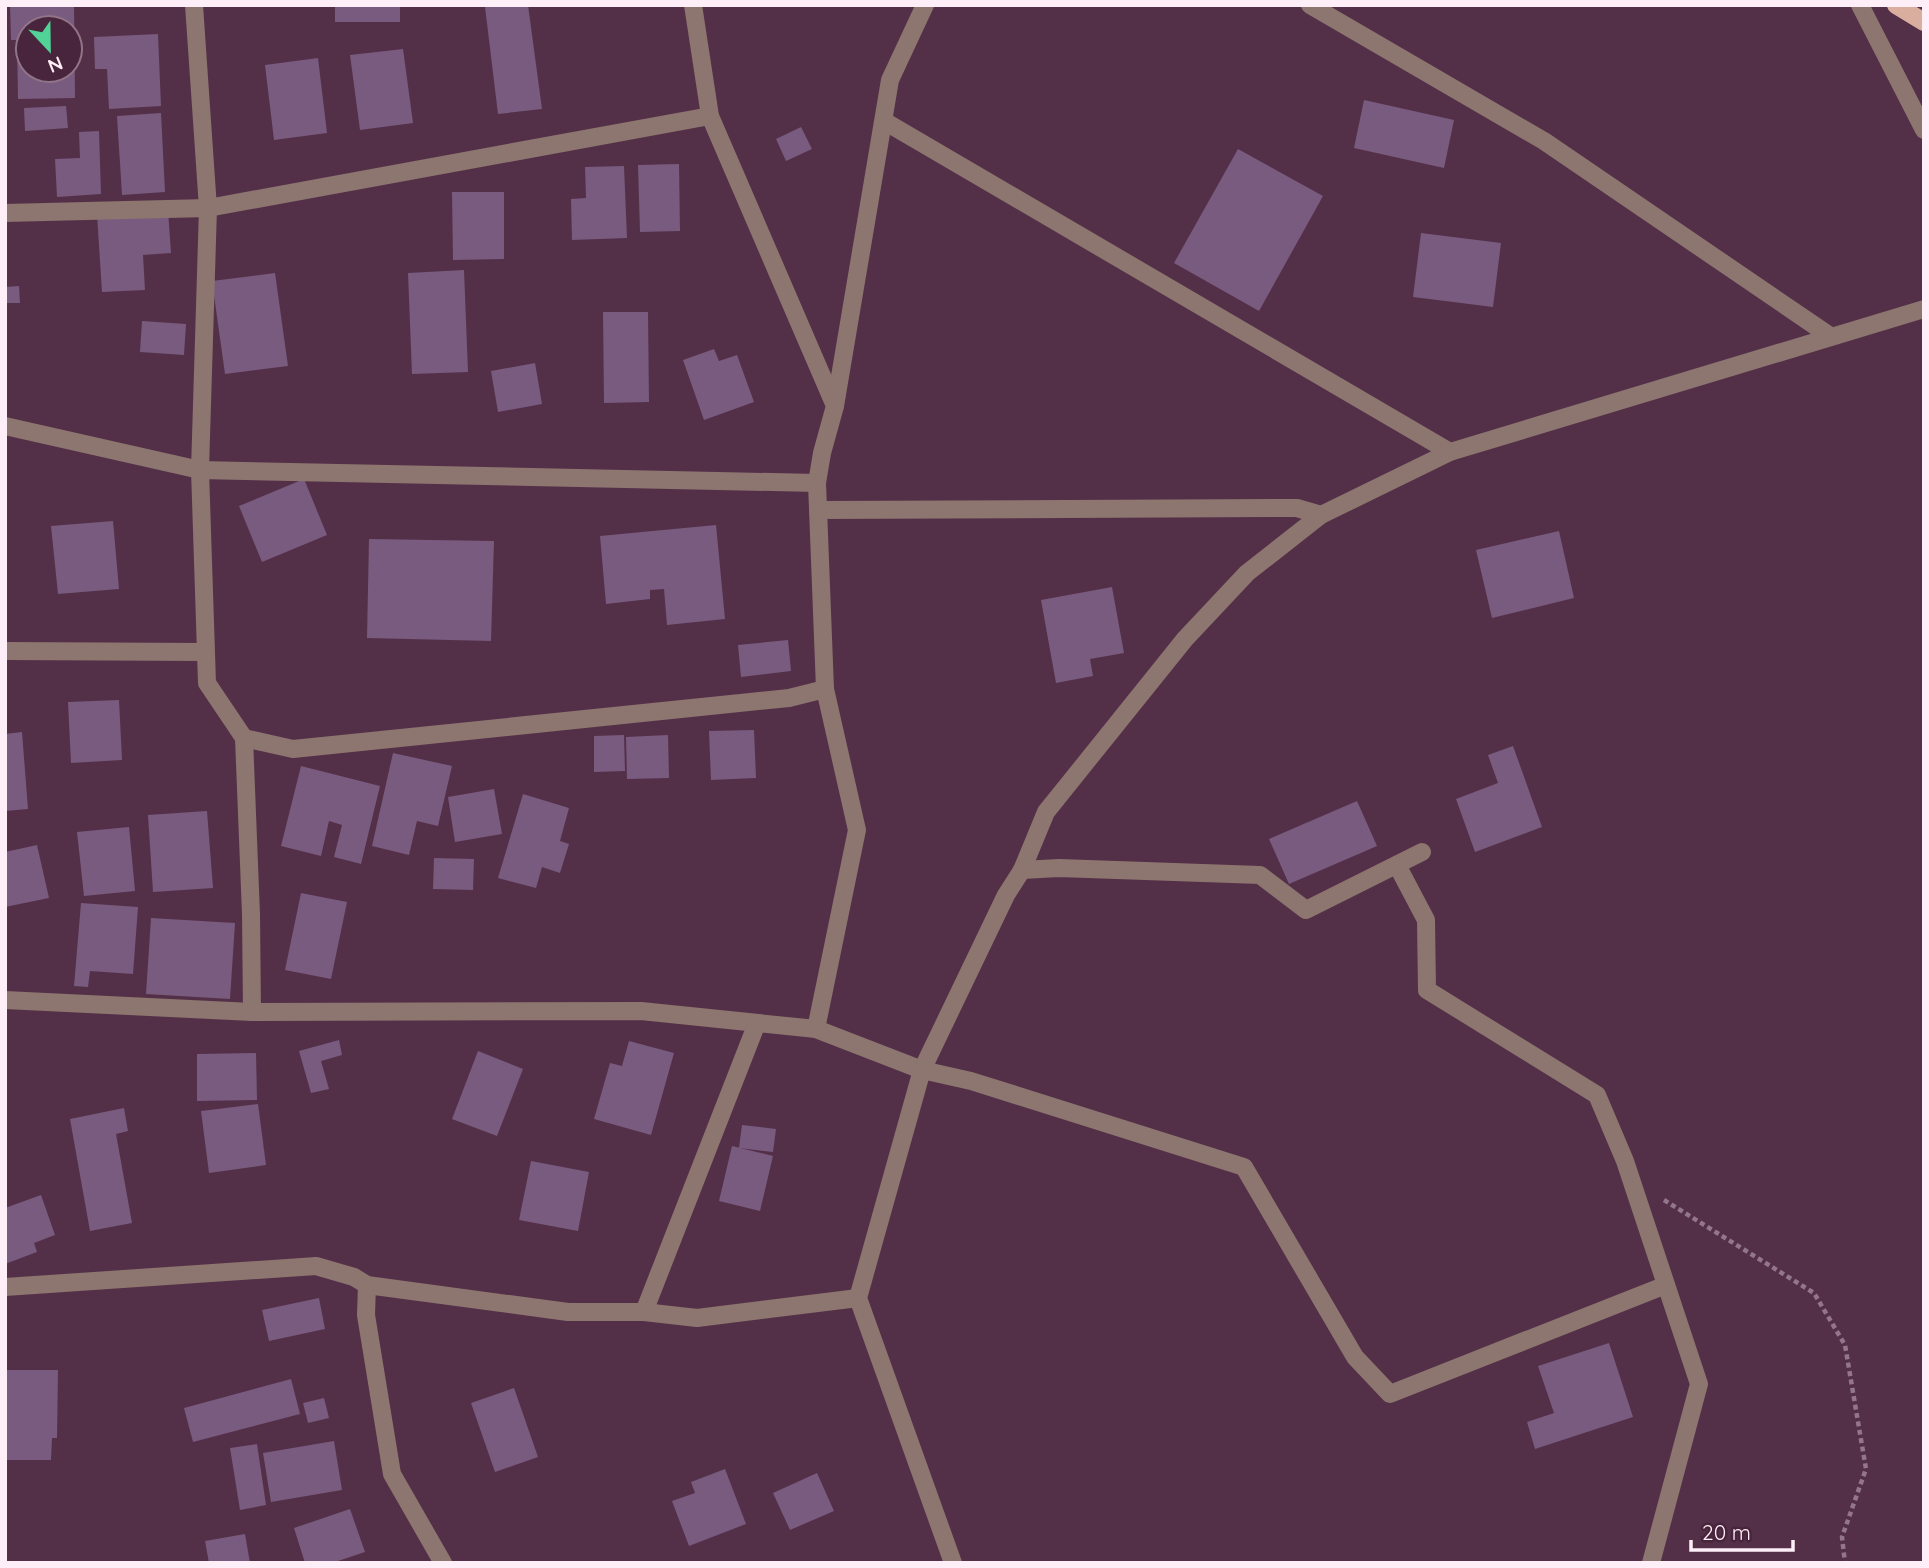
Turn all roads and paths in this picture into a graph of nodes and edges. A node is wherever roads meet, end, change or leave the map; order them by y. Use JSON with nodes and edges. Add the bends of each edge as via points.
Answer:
{"nodes":[{"id":1,"x":194,"y":5,"type":"edge"},
{"id":2,"x":693,"y":5,"type":"edge"},
{"id":3,"x":925,"y":5,"type":"edge"},
{"id":4,"x":1310,"y":5,"type":"edge"},
{"id":5,"x":1860,"y":5,"type":"edge"},
{"id":6,"x":1896,"y":5,"type":"edge"},
{"id":7,"x":1924,"y":22,"type":"edge"},
{"id":8,"x":709,"y":116,"type":"junction"},
{"id":9,"x":884,"y":121,"type":"junction"},
{"id":10,"x":1924,"y":130,"type":"edge"},
{"id":11,"x":208,"y":208,"type":"junction"},
{"id":12,"x":5,"y":213,"type":"edge"},
{"id":13,"x":1924,"y":309,"type":"edge"},
{"id":14,"x":1830,"y":336,"type":"junction"},
{"id":15,"x":835,"y":406,"type":"junction"},
{"id":16,"x":5,"y":426,"type":"edge"},
{"id":17,"x":1450,"y":452,"type":"junction"},
{"id":18,"x":200,"y":470,"type":"junction"},
{"id":19,"x":817,"y":484,"type":"junction"},
{"id":20,"x":818,"y":510,"type":"junction"},
{"id":21,"x":1321,"y":515,"type":"junction"},
{"id":22,"x":5,"y":651,"type":"edge"},
{"id":23,"x":205,"y":652,"type":"junction"},
{"id":24,"x":825,"y":689,"type":"junction"},
{"id":25,"x":244,"y":738,"type":"junction"},
{"id":26,"x":1422,"y":852,"type":"dead end"},
{"id":27,"x":1397,"y":865,"type":"junction"},
{"id":28,"x":1022,"y":870,"type":"junction"},
{"id":29,"x":5,"y":1000,"type":"edge"},
{"id":30,"x":252,"y":1012,"type":"junction"},
{"id":31,"x":757,"y":1023,"type":"junction"},
{"id":32,"x":816,"y":1029,"type":"junction"},
{"id":33,"x":922,"y":1070,"type":"junction"},
{"id":34,"x":1631,"y":1179,"type":"junction"},
{"id":35,"x":1666,"y":1284,"type":"junction"},
{"id":36,"x":367,"y":1285,"type":"junction"},
{"id":37,"x":5,"y":1287,"type":"edge"},
{"id":38,"x":858,"y":1298,"type":"junction"},
{"id":39,"x":644,"y":1312,"type":"junction"},
{"id":40,"x":443,"y":1563,"type":"edge"},
{"id":41,"x":953,"y":1563,"type":"edge"},
{"id":42,"x":1651,"y":1563,"type":"edge"},
{"id":43,"x":1844,"y":1563,"type":"edge"}],
"edges":[{"from":1,"to":11,"type":"street"},
{"from":2,"to":8,"type":"street"},
{"from":3,"to":9,"type":"street","via":[[891,80]]},
{"from":4,"to":14,"type":"street","via":[[1544,141]]},
{"from":5,"to":10,"type":"street"},
{"from":6,"to":7,"type":"main road"},
{"from":8,"to":11,"type":"street"},
{"from":8,"to":15,"type":"street"},
{"from":9,"to":15,"type":"street"},
{"from":9,"to":17,"type":"street"},
{"from":11,"to":12,"type":"street"},
{"from":11,"to":18,"type":"street"},
{"from":13,"to":14,"type":"street"},
{"from":14,"to":17,"type":"street"},
{"from":15,"to":19,"type":"street"},
{"from":16,"to":18,"type":"street"},
{"from":17,"to":21,"type":"street"},
{"from":18,"to":19,"type":"street"},
{"from":18,"to":23,"type":"street"},
{"from":19,"to":20,"type":"street"},
{"from":20,"to":21,"type":"street","via":[[1297,508]]},
{"from":20,"to":24,"type":"street"},
{"from":21,"to":28,"type":"street","via":[[1247,573],[1185,639],[1046,812]]},
{"from":22,"to":23,"type":"street"},
{"from":23,"to":25,"type":"street","via":[[207,682]]},
{"from":24,"to":25,"type":"street","via":[[789,698],[293,749]]},
{"from":24,"to":32,"type":"street","via":[[857,830]]},
{"from":25,"to":30,"type":"street"},
{"from":26,"to":27,"type":"street"},
{"from":27,"to":28,"type":"street","via":[[1306,910],[1260,875]]},
{"from":27,"to":34,"type":"street","via":[[1426,920],[1427,990],[1597,1095]]},
{"from":28,"to":33,"type":"street"},
{"from":29,"to":30,"type":"street"},
{"from":30,"to":31,"type":"street","via":[[641,1011]]},
{"from":31,"to":32,"type":"street"},
{"from":31,"to":39,"type":"street"},
{"from":32,"to":33,"type":"street"},
{"from":33,"to":35,"type":"street","via":[[971,1081],[1244,1167],[1355,1357],[1390,1394]]},
{"from":33,"to":38,"type":"street"},
{"from":34,"to":35,"type":"street"},
{"from":34,"to":43,"type":"path","via":[[1814,1293],[1845,1345],[1866,1469],[1842,1537]]},
{"from":35,"to":42,"type":"street","via":[[1699,1384]]},
{"from":36,"to":37,"type":"street","via":[[316,1266]]},
{"from":36,"to":39,"type":"street","via":[[568,1312]]},
{"from":36,"to":40,"type":"street","via":[[366,1315],[392,1474]]},
{"from":38,"to":39,"type":"street","via":[[698,1318]]},
{"from":38,"to":41,"type":"street"}]}
